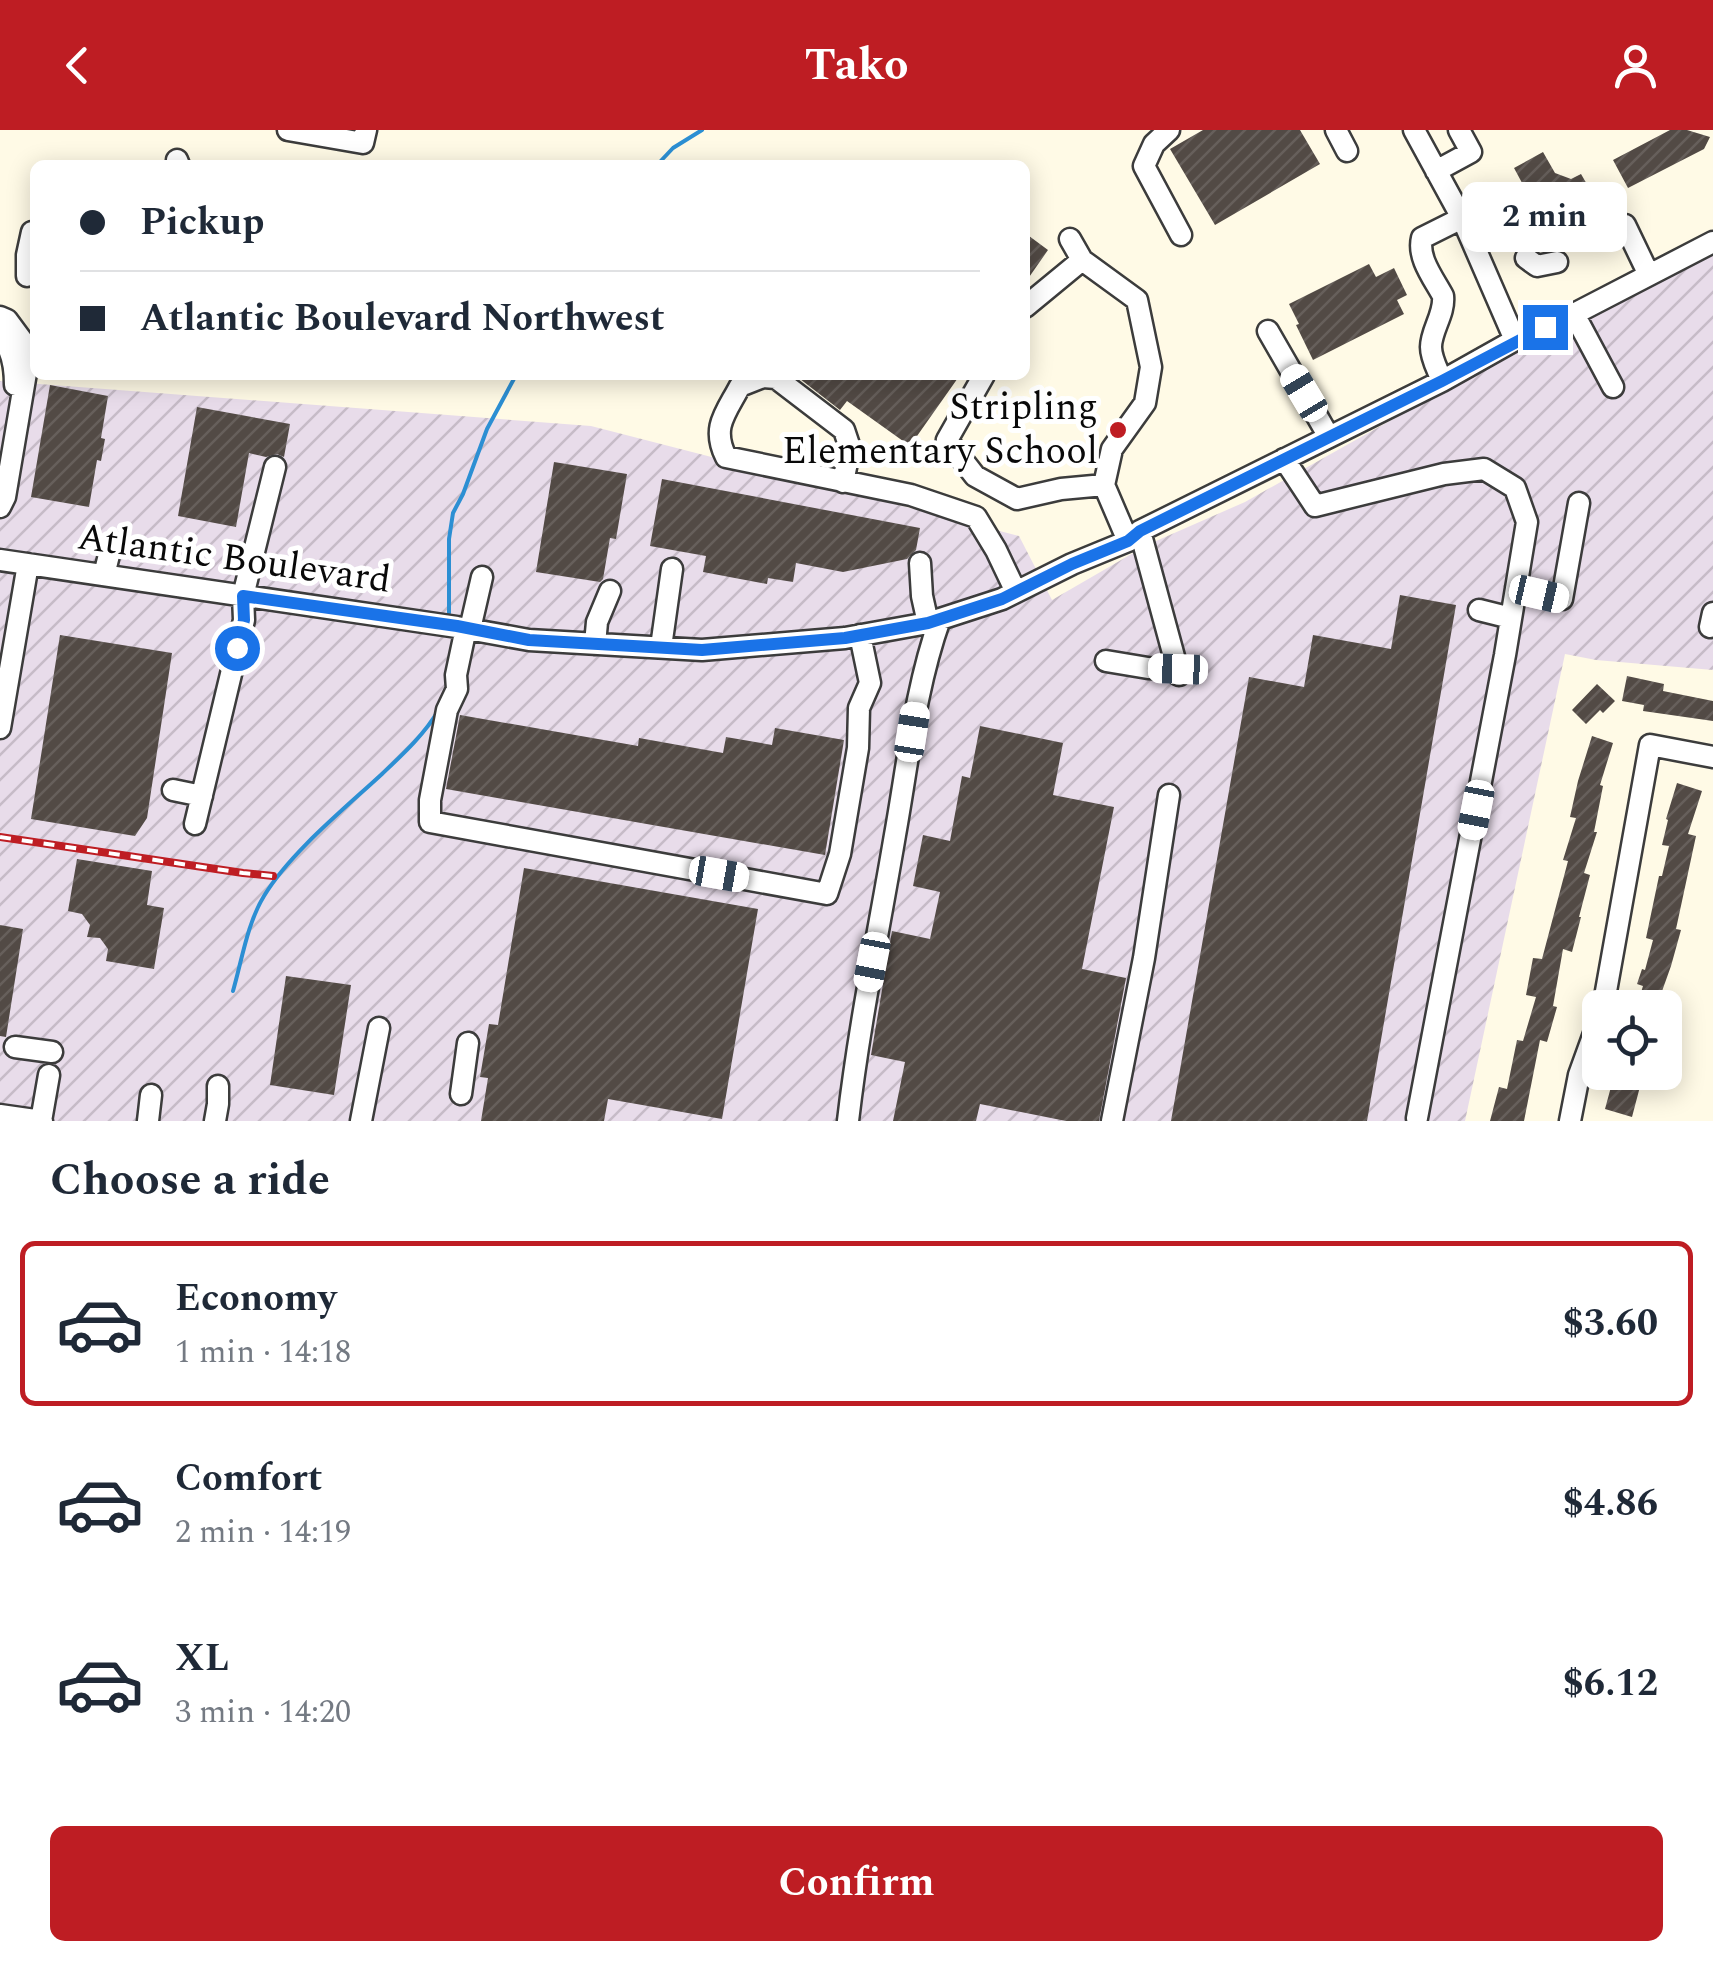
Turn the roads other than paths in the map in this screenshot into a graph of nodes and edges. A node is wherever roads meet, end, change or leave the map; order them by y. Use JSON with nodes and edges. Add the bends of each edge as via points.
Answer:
{"nodes":[{"id":1,"x":288,"y":130,"type":"edge"},
{"id":2,"x":366,"y":130,"type":"edge"},
{"id":3,"x":1169,"y":130,"type":"edge"},
{"id":4,"x":1336,"y":130,"type":"edge"},
{"id":5,"x":1414,"y":130,"type":"edge"},
{"id":6,"x":1460,"y":130,"type":"edge"},
{"id":7,"x":1347,"y":151,"type":"dead end"},
{"id":8,"x":1436,"y":170,"type":"junction"},
{"id":9,"x":1462,"y":218,"type":"junction"},
{"id":10,"x":1625,"y":225,"type":"dead end"},
{"id":11,"x":1182,"y":235,"type":"dead end"},
{"id":12,"x":1070,"y":239,"type":"dead end"},
{"id":13,"x":30,"y":241,"type":"edge"},
{"id":14,"x":1713,"y":242,"type":"edge"},
{"id":15,"x":1526,"y":258,"type":"dead end"},
{"id":16,"x":1082,"y":260,"type":"junction"},
{"id":17,"x":1557,"y":262,"type":"dead end"},
{"id":18,"x":1649,"y":275,"type":"junction"},
{"id":19,"x":27,"y":276,"type":"dead end"},
{"id":20,"x":1030,"y":303,"type":"edge"},
{"id":21,"x":1574,"y":314,"type":"junction"},
{"id":22,"x":0,"y":317,"type":"edge"},
{"id":23,"x":1268,"y":330,"type":"dead end"},
{"id":24,"x":0,"y":336,"type":"edge"},
{"id":25,"x":1515,"y":340,"type":"junction"},
{"id":26,"x":14,"y":366,"type":"edge"},
{"id":27,"x":755,"y":380,"type":"edge"},
{"id":28,"x":779,"y":380,"type":"edge"},
{"id":29,"x":981,"y":380,"type":"edge"},
{"id":30,"x":1442,"y":381,"type":"junction"},
{"id":31,"x":1613,"y":387,"type":"dead end"},
{"id":32,"x":1329,"y":437,"type":"junction"},
{"id":33,"x":1284,"y":460,"type":"junction"},
{"id":34,"x":275,"y":467,"type":"dead end"},
{"id":35,"x":0,"y":470,"type":"edge"},
{"id":36,"x":843,"y":482,"type":"junction"},
{"id":37,"x":1104,"y":486,"type":"junction"},
{"id":38,"x":1579,"y":503,"type":"dead end"},
{"id":39,"x":0,"y":507,"type":"edge"},
{"id":40,"x":1134,"y":536,"type":"junction"},
{"id":41,"x":111,"y":547,"type":"dead end"},
{"id":42,"x":0,"y":560,"type":"edge"},
{"id":43,"x":920,"y":563,"type":"dead end"},
{"id":44,"x":28,"y":564,"type":"junction"},
{"id":45,"x":672,"y":569,"type":"dead end"},
{"id":46,"x":104,"y":576,"type":"junction"},
{"id":47,"x":482,"y":577,"type":"dead end"},
{"id":48,"x":1516,"y":588,"type":"junction"},
{"id":49,"x":610,"y":591,"type":"dead end"},
{"id":50,"x":1016,"y":592,"type":"junction"},
{"id":51,"x":243,"y":596,"type":"junction"},
{"id":52,"x":1479,"y":610,"type":"dead end"},
{"id":53,"x":1511,"y":618,"type":"junction"},
{"id":54,"x":934,"y":621,"type":"junction"},
{"id":55,"x":464,"y":628,"type":"junction"},
{"id":56,"x":8,"y":633,"type":"edge"},
{"id":57,"x":860,"y":635,"type":"junction"},
{"id":58,"x":595,"y":644,"type":"junction"},
{"id":59,"x":661,"y":647,"type":"junction"},
{"id":60,"x":1106,"y":660,"type":"dead end"},
{"id":61,"x":0,"y":728,"type":"edge"},
{"id":62,"x":1713,"y":757,"type":"edge"},
{"id":63,"x":173,"y":790,"type":"dead end"},
{"id":64,"x":1170,"y":795,"type":"dead end"},
{"id":65,"x":202,"y":796,"type":"junction"},
{"id":66,"x":195,"y":824,"type":"dead end"},
{"id":67,"x":1607,"y":990,"type":"edge"},
{"id":68,"x":379,"y":1028,"type":"dead end"},
{"id":69,"x":468,"y":1043,"type":"dead end"},
{"id":70,"x":15,"y":1046,"type":"dead end"},
{"id":71,"x":52,"y":1052,"type":"dead end"},
{"id":72,"x":1582,"y":1067,"type":"edge"},
{"id":73,"x":48,"y":1074,"type":"dead end"},
{"id":74,"x":218,"y":1086,"type":"dead end"},
{"id":75,"x":461,"y":1094,"type":"dead end"},
{"id":76,"x":152,"y":1096,"type":"dead end"},
{"id":77,"x":0,"y":1116,"type":"edge"},
{"id":78,"x":1417,"y":1118,"type":"dead end"},
{"id":79,"x":41,"y":1121,"type":"edge"},
{"id":80,"x":148,"y":1121,"type":"edge"},
{"id":81,"x":216,"y":1121,"type":"edge"},
{"id":82,"x":361,"y":1121,"type":"edge"},
{"id":83,"x":848,"y":1121,"type":"edge"},
{"id":84,"x":1112,"y":1121,"type":"edge"},
{"id":85,"x":1570,"y":1121,"type":"edge"}],
"edges":[{"from":1,"to":2,"type":"street","via":[[363,143]]},
{"from":3,"to":11,"type":"street","via":[[1144,166]]},
{"from":4,"to":7,"type":"street"},
{"from":5,"to":8,"type":"street"},
{"from":6,"to":8,"type":"street","via":[[1471,152]]},
{"from":8,"to":9,"type":"street"},
{"from":9,"to":25,"type":"street"},
{"from":9,"to":30,"type":"street","via":[[1419,243],[1443,296],[1431,343]]},
{"from":10,"to":18,"type":"street"},
{"from":12,"to":16,"type":"street"},
{"from":13,"to":19,"type":"street"},
{"from":14,"to":18,"type":"street","name":"Atlantic Boulevard"},
{"from":15,"to":17,"type":"street","via":[[1538,266]]},
{"from":16,"to":20,"type":"street"},
{"from":16,"to":37,"type":"street","via":[[1137,300],[1151,367],[1145,403],[1112,449]]},
{"from":18,"to":21,"type":"street","name":"Atlantic Boulevard"},
{"from":21,"to":25,"type":"street","name":"Atlantic Boulevard"},
{"from":21,"to":31,"type":"street"},
{"from":22,"to":26,"type":"street","via":[[24,343]]},
{"from":23,"to":32,"type":"street"},
{"from":24,"to":26,"type":"street"},
{"from":25,"to":30,"type":"street","name":"Atlantic Boulevard"},
{"from":26,"to":35,"type":"street"},
{"from":26,"to":39,"type":"street"},
{"from":27,"to":36,"type":"street","via":[[740,386],[718,428],[726,457]]},
{"from":28,"to":36,"type":"street","via":[[844,430],[850,448]]},
{"from":29,"to":37,"type":"street","via":[[947,440],[976,476],[1018,499]]},
{"from":30,"to":32,"type":"street","name":"Atlantic Boulevard"},
{"from":32,"to":33,"type":"street","name":"Atlantic Boulevard"},
{"from":33,"to":40,"type":"street","name":"Atlantic Boulevard"},
{"from":33,"to":48,"type":"street","via":[[1314,506],[1484,469],[1515,488],[1527,522]]},
{"from":34,"to":51,"type":"street"},
{"from":36,"to":50,"type":"street","via":[[976,517]]},
{"from":37,"to":40,"type":"street"},
{"from":38,"to":48,"type":"street","via":[[1562,599]]},
{"from":40,"to":50,"type":"street","name":"Atlantic Boulevard"},
{"from":40,"to":60,"type":"street","via":[[1179,672]]},
{"from":41,"to":46,"type":"street"},
{"from":42,"to":44,"type":"street","name":"Atlantic Boulevard"},
{"from":43,"to":54,"type":"street","via":[[922,596]]},
{"from":44,"to":46,"type":"street","name":"Atlantic Boulevard"},
{"from":44,"to":56,"type":"street"},
{"from":45,"to":59,"type":"street"},
{"from":46,"to":51,"type":"street","name":"Atlantic Boulevard"},
{"from":47,"to":55,"type":"street"},
{"from":48,"to":53,"type":"street"},
{"from":49,"to":58,"type":"street","via":[[596,622]]},
{"from":50,"to":54,"type":"street","name":"Atlantic Boulevard"},
{"from":51,"to":55,"type":"street","name":"Atlantic Boulevard"},
{"from":51,"to":65,"type":"street","via":[[244,620]]},
{"from":52,"to":53,"type":"street"},
{"from":53,"to":78,"type":"street"},
{"from":54,"to":57,"type":"street","name":"Atlantic Boulevard"},
{"from":54,"to":83,"type":"street"},
{"from":55,"to":57,"type":"street","via":[[430,822],[828,894],[858,748],[859,708],[870,683]]},
{"from":55,"to":58,"type":"street","name":"Atlantic Boulevard"},
{"from":56,"to":61,"type":"street"},
{"from":57,"to":59,"type":"street","name":"Atlantic Boulevard","via":[[702,650]]},
{"from":58,"to":59,"type":"street","name":"Atlantic Boulevard"},
{"from":62,"to":67,"type":"street","via":[[1650,745]]},
{"from":63,"to":65,"type":"street"},
{"from":64,"to":84,"type":"street"},
{"from":65,"to":66,"type":"street"},
{"from":68,"to":82,"type":"street"},
{"from":69,"to":75,"type":"street"},
{"from":70,"to":71,"type":"street"},
{"from":72,"to":85,"type":"street"},
{"from":73,"to":79,"type":"street"},
{"from":74,"to":81,"type":"street"},
{"from":76,"to":80,"type":"street"},
{"from":77,"to":79,"type":"street"}]}
